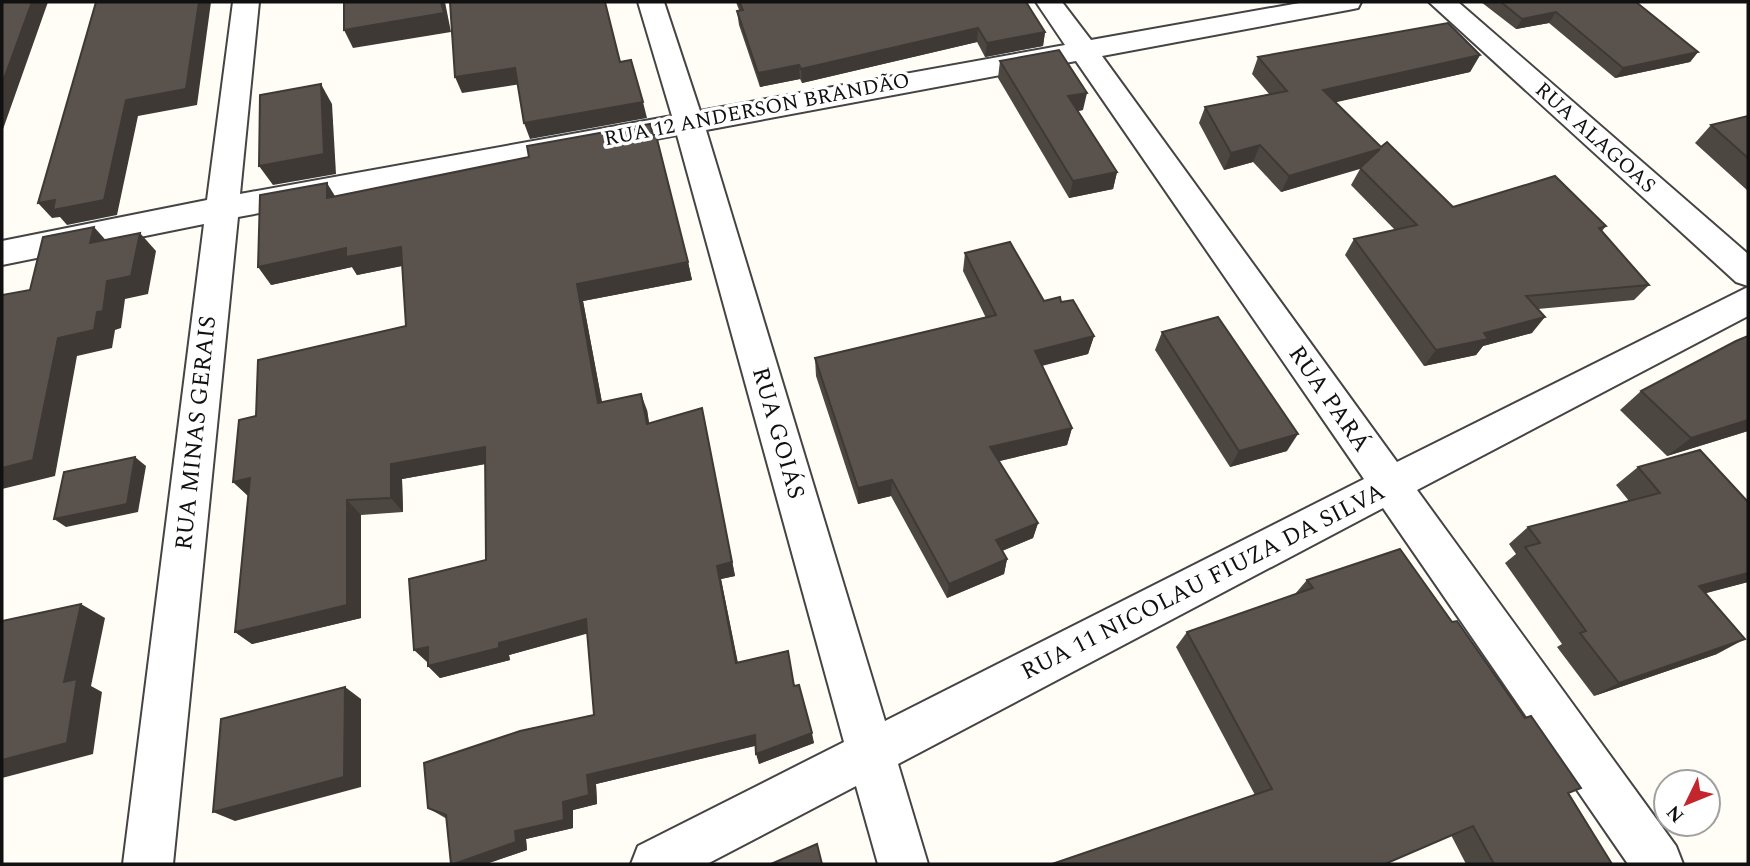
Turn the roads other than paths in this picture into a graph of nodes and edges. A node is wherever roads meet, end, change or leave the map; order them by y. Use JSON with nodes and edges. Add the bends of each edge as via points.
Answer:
{"nodes":[{"id":1,"x":246,"y":2,"type":"edge"},
{"id":2,"x":651,"y":2,"type":"edge"},
{"id":3,"x":1049,"y":2,"type":"edge"},
{"id":4,"x":1348,"y":2,"type":"edge"},
{"id":5,"x":1442,"y":2,"type":"edge"},
{"id":6,"x":1082,"y":48,"type":"junction"},
{"id":7,"x":689,"y":122,"type":"junction"},
{"id":8,"x":221,"y":209,"type":"junction"},
{"id":9,"x":2,"y":253,"type":"edge"},
{"id":10,"x":1748,"y":273,"type":"edge"},
{"id":11,"x":1748,"y":300,"type":"edge"},
{"id":12,"x":1391,"y":486,"type":"junction"},
{"id":13,"x":870,"y":753,"type":"junction"},
{"id":14,"x":148,"y":864,"type":"edge"},
{"id":15,"x":656,"y":864,"type":"edge"},
{"id":16,"x":903,"y":864,"type":"edge"},
{"id":17,"x":1658,"y":864,"type":"edge"}],
"edges":[{"from":1,"to":8,"type":"street","name":"RUA MINAS GERAIS"},
{"from":2,"to":7,"type":"street","name":"RUA GOIÁS"},
{"from":3,"to":6,"type":"street","name":"RUA PARÁ"},
{"from":4,"to":6,"type":"street","name":"RUA 12 ANDERSON BRANDÃO"},
{"from":5,"to":10,"type":"street","name":"RUA ALAGOAS"},
{"from":6,"to":7,"type":"street","name":"RUA 12 ANDERSON BRANDÃO"},
{"from":6,"to":12,"type":"street","name":"RUA PARÁ"},
{"from":7,"to":8,"type":"street","name":"RUA 12 ANDERSON BRANDÃO"},
{"from":7,"to":13,"type":"street","name":"RUA GOIÁS"},
{"from":8,"to":9,"type":"street","name":"RUA 12 ANDERSON BRANDÃO"},
{"from":8,"to":14,"type":"street","name":"RUA MINAS GERAIS"},
{"from":11,"to":12,"type":"street","name":"RUA 11 NICOLAU FIUZA DA SILVA"},
{"from":12,"to":13,"type":"street","name":"RUA 11 NICOLAU FIUZA DA SILVA"},
{"from":12,"to":17,"type":"street","name":"RUA PARÁ"},
{"from":13,"to":15,"type":"street","name":"RUA 11 NICOLAU FIUZA DA SILVA"},
{"from":13,"to":16,"type":"street","name":"RUA GOIÁS"}]}
